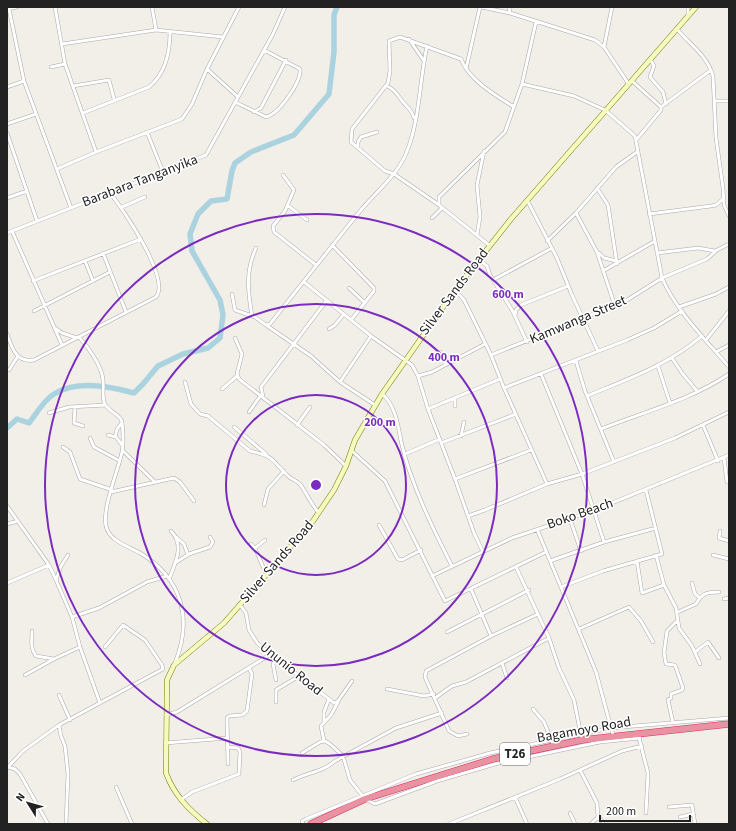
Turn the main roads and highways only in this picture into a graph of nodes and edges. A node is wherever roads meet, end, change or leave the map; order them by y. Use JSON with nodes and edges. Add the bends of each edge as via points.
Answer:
{"nodes":[{"id":1,"x":729,"y":724,"type":"edge"},
{"id":2,"x":312,"y":824,"type":"edge"}],
"edges":[{"from":1,"to":2,"type":"highway","name":"Bagamoyo Road","number":"T26","via":[[639,735],[582,737],[553,743],[363,797]]}]}
